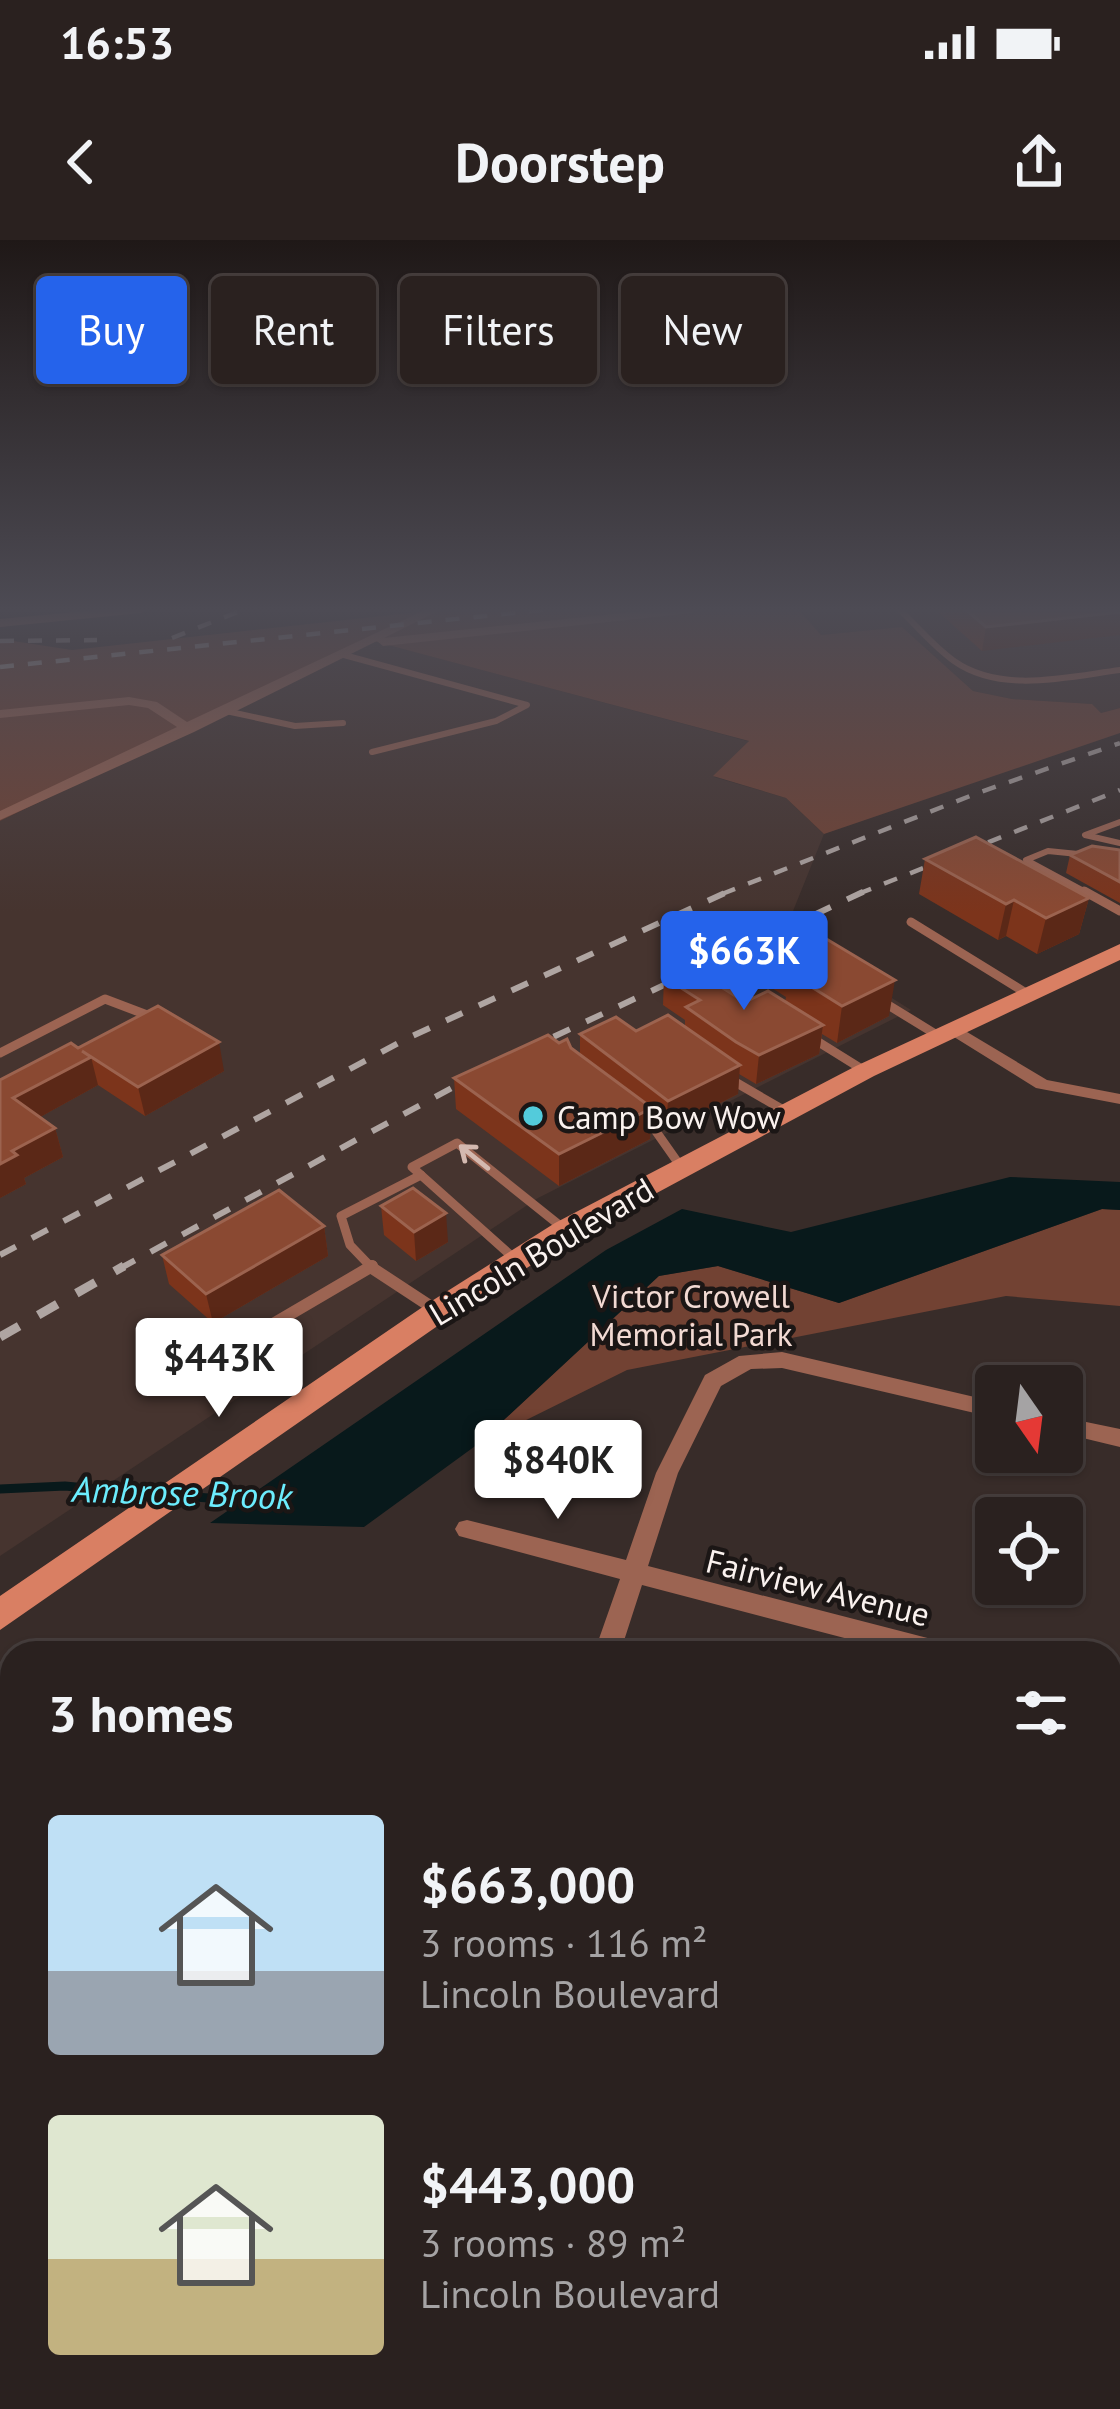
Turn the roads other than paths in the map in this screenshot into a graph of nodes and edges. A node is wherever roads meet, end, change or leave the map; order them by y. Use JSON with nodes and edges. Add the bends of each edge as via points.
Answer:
{"nodes":[{"id":1,"x":38,"y":710,"type":"edge"},
{"id":2,"x":160,"y":710,"type":"edge"},
{"id":3,"x":517,"y":710,"type":"edge"},
{"id":4,"x":226,"y":711,"type":"joint"},
{"id":5,"x":0,"y":714,"type":"edge"},
{"id":6,"x":343,"y":723,"type":"dead end"},
{"id":7,"x":189,"y":729,"type":"junction"},
{"id":8,"x":372,"y":752,"type":"dead end"},
{"id":9,"x":0,"y":816,"type":"edge"},
{"id":10,"x":1120,"y":822,"type":"edge"},
{"id":11,"x":1120,"y":843,"type":"edge"},
{"id":12,"x":1095,"y":856,"type":"edge"},
{"id":13,"x":1120,"y":911,"type":"edge"},
{"id":14,"x":911,"y":922,"type":"dead end"},
{"id":15,"x":1120,"y":952,"type":"edge"},
{"id":16,"x":778,"y":955,"type":"edge"},
{"id":17,"x":1026,"y":993,"type":"junction"},
{"id":18,"x":873,"y":996,"type":"edge"},
{"id":19,"x":769,"y":1011,"type":"edge"},
{"id":20,"x":164,"y":1022,"type":"edge"},
{"id":21,"x":944,"y":1032,"type":"junction"},
{"id":22,"x":807,"y":1035,"type":"edge"},
{"id":23,"x":0,"y":1053,"type":"edge"},
{"id":24,"x":711,"y":1066,"type":"edge"},
{"id":25,"x":865,"y":1071,"type":"junction"},
{"id":26,"x":1120,"y":1099,"type":"edge"},
{"id":27,"x":621,"y":1106,"type":"edge"},
{"id":28,"x":785,"y":1112,"type":"junction"},
{"id":29,"x":680,"y":1167,"type":"junction"},
{"id":30,"x":421,"y":1175,"type":"junction"},
{"id":31,"x":565,"y":1230,"type":"junction"},
{"id":32,"x":516,"y":1260,"type":"junction"},
{"id":33,"x":373,"y":1265,"type":"junction"},
{"id":34,"x":438,"y":1311,"type":"junction"},
{"id":35,"x":223,"y":1354,"type":"dead end"},
{"id":36,"x":975,"y":1405,"type":"edge"},
{"id":37,"x":1083,"y":1430,"type":"edge"},
{"id":38,"x":1120,"y":1438,"type":"edge"},
{"id":39,"x":467,"y":1529,"type":"dead end"},
{"id":40,"x":633,"y":1573,"type":"junction"},
{"id":41,"x":0,"y":1615,"type":"edge"},
{"id":42,"x":611,"y":1641,"type":"edge"},
{"id":43,"x":896,"y":1641,"type":"edge"}],
"edges":[{"from":1,"to":5,"type":"street"},
{"from":2,"to":7,"type":"street"},
{"from":3,"to":8,"type":"lane"},
{"from":4,"to":6,"type":"lane","via":[[296,726]]},
{"from":4,"to":7,"type":"street"},
{"from":7,"to":9,"type":"street"},
{"from":10,"to":11,"type":"lane","via":[[1085,835]]},
{"from":12,"to":13,"type":"lane","via":[[1048,851],[1026,860]]},
{"from":14,"to":17,"type":"lane"},
{"from":15,"to":17,"type":"main road","name":"Lincoln Boulevard"},
{"from":16,"to":19,"type":"lane","via":[[744,970],[730,987]]},
{"from":17,"to":21,"type":"main road","name":"Lincoln Boulevard"},
{"from":18,"to":21,"type":"lane"},
{"from":20,"to":23,"type":"lane","via":[[105,999]]},
{"from":21,"to":25,"type":"main road","name":"Lincoln Boulevard"},
{"from":21,"to":26,"type":"street","via":[[1042,1084]]},
{"from":22,"to":25,"type":"lane"},
{"from":24,"to":28,"type":"lane"},
{"from":25,"to":28,"type":"main road","name":"Lincoln Boulevard"},
{"from":27,"to":29,"type":"lane","via":[[655,1130]]},
{"from":28,"to":29,"type":"main road","name":"Lincoln Boulevard"},
{"from":29,"to":31,"type":"main road","name":"Lincoln Boulevard"},
{"from":31,"to":30,"type":"lane","one_way":true,"via":[[457,1143],[412,1167]]},
{"from":30,"to":32,"type":"lane"},
{"from":30,"to":33,"type":"lane","via":[[341,1216],[350,1249]]},
{"from":31,"to":32,"type":"main road","name":"Lincoln Boulevard"},
{"from":32,"to":34,"type":"main road","name":"Lincoln Boulevard"},
{"from":33,"to":34,"type":"lane"},
{"from":33,"to":35,"type":"lane"},
{"from":34,"to":41,"type":"main road","name":"Lincoln Boulevard"},
{"from":36,"to":40,"type":"street","via":[[782,1360],[747,1361],[719,1376],[667,1472]]},
{"from":37,"to":38,"type":"street"},
{"from":39,"to":40,"type":"street","name":"Fairview Avenue"},
{"from":40,"to":42,"type":"street"},
{"from":40,"to":43,"type":"street","name":"Fairview Avenue"}]}
